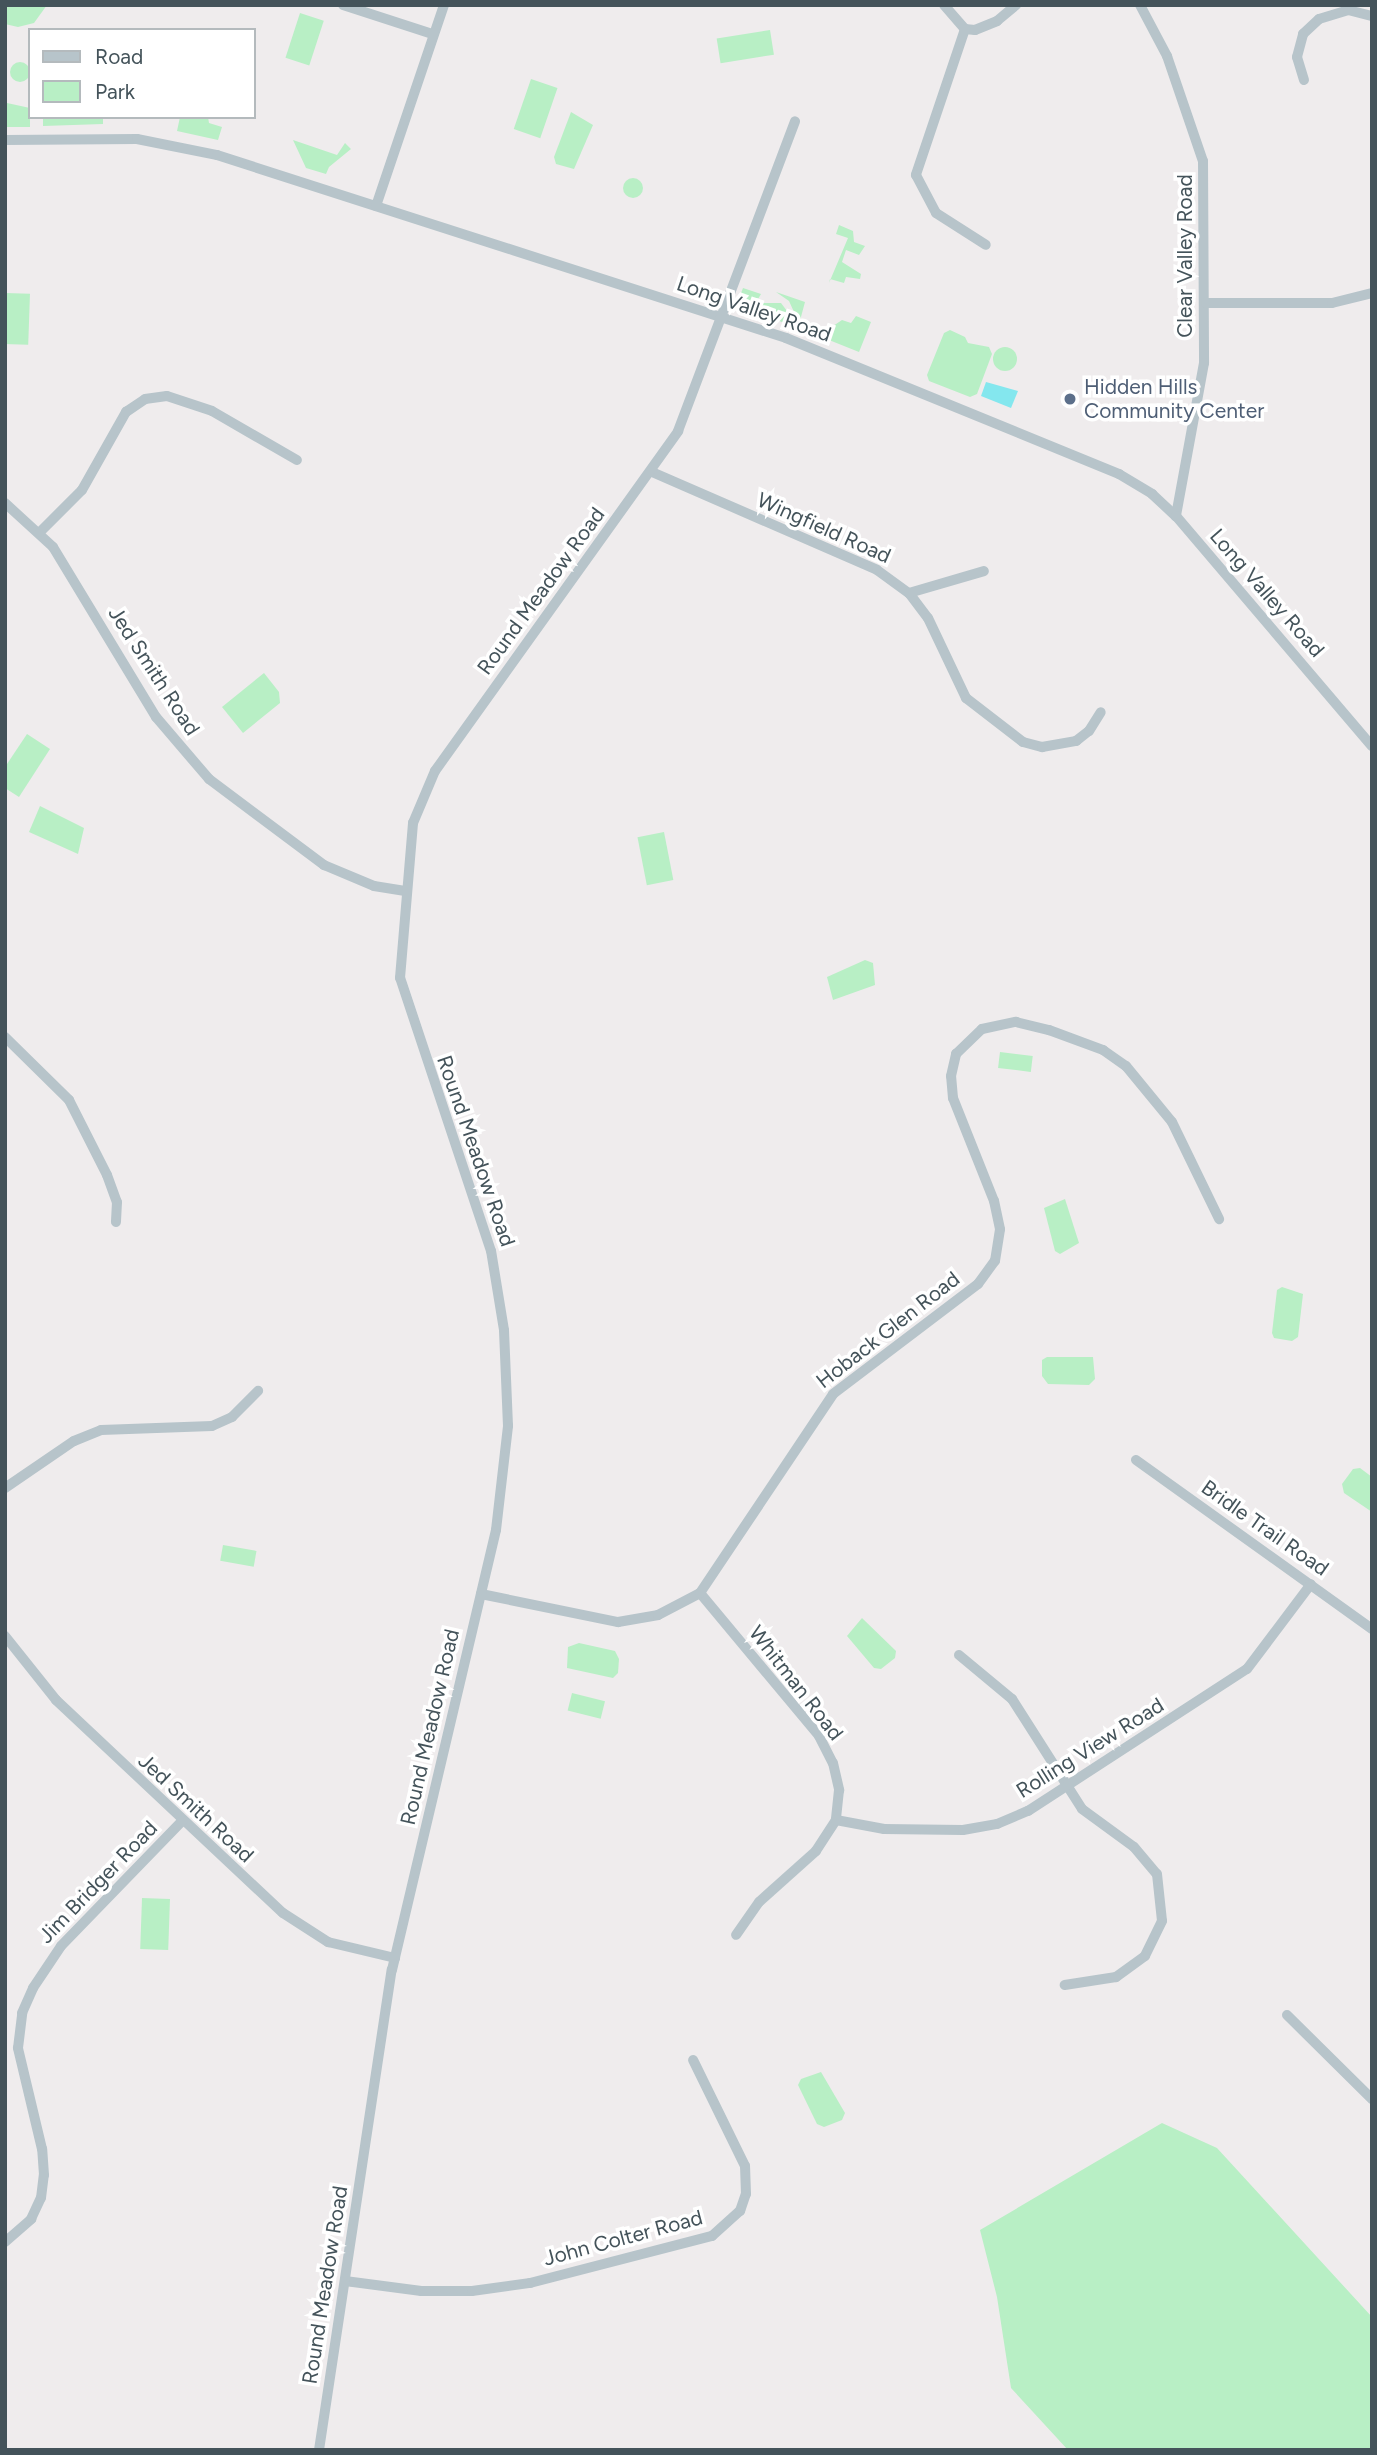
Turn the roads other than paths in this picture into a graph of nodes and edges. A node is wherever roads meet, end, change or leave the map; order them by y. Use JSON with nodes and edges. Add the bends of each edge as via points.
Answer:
{"nodes":[{"id":1,"x":343,"y":5,"type":"edge"},
{"id":2,"x":444,"y":5,"type":"edge"},
{"id":3,"x":944,"y":5,"type":"edge"},
{"id":4,"x":1016,"y":5,"type":"edge"},
{"id":5,"x":1140,"y":5,"type":"edge"},
{"id":6,"x":1372,"y":16,"type":"edge"},
{"id":7,"x":965,"y":29,"type":"junction"},
{"id":8,"x":432,"y":34,"type":"junction"},
{"id":9,"x":1304,"y":80,"type":"dead end"},
{"id":10,"x":795,"y":121,"type":"dead end"},
{"id":11,"x":5,"y":141,"type":"edge"},
{"id":12,"x":376,"y":206,"type":"junction"},
{"id":13,"x":986,"y":246,"type":"dead end"},
{"id":14,"x":1372,"y":293,"type":"edge"},
{"id":15,"x":1206,"y":303,"type":"junction"},
{"id":16,"x":722,"y":317,"type":"junction"},
{"id":17,"x":297,"y":460,"type":"dead end"},
{"id":18,"x":652,"y":472,"type":"junction"},
{"id":19,"x":5,"y":503,"type":"edge"},
{"id":20,"x":1176,"y":516,"type":"junction"},
{"id":21,"x":40,"y":532,"type":"junction"},
{"id":22,"x":984,"y":571,"type":"dead end"},
{"id":23,"x":909,"y":593,"type":"junction"},
{"id":24,"x":1101,"y":712,"type":"dead end"},
{"id":25,"x":1372,"y":746,"type":"edge"},
{"id":26,"x":404,"y":891,"type":"junction"},
{"id":27,"x":5,"y":1037,"type":"edge"},
{"id":28,"x":1219,"y":1219,"type":"dead end"},
{"id":29,"x":116,"y":1223,"type":"dead end"},
{"id":30,"x":258,"y":1391,"type":"dead end"},
{"id":31,"x":1136,"y":1460,"type":"dead end"},
{"id":32,"x":5,"y":1488,"type":"edge"},
{"id":33,"x":1311,"y":1584,"type":"junction"},
{"id":34,"x":700,"y":1593,"type":"junction"},
{"id":35,"x":481,"y":1594,"type":"junction"},
{"id":36,"x":1372,"y":1629,"type":"edge"},
{"id":37,"x":5,"y":1636,"type":"edge"},
{"id":38,"x":959,"y":1655,"type":"dead end"},
{"id":39,"x":1065,"y":1787,"type":"junction"},
{"id":40,"x":836,"y":1820,"type":"junction"},
{"id":41,"x":182,"y":1821,"type":"junction"},
{"id":42,"x":736,"y":1935,"type":"dead end"},
{"id":43,"x":395,"y":1958,"type":"junction"},
{"id":44,"x":1065,"y":1986,"type":"dead end"},
{"id":45,"x":1287,"y":2015,"type":"dead end"},
{"id":46,"x":693,"y":2060,"type":"dead end"},
{"id":47,"x":1372,"y":2099,"type":"edge"},
{"id":48,"x":5,"y":2242,"type":"edge"},
{"id":49,"x":345,"y":2281,"type":"junction"},
{"id":50,"x":319,"y":2450,"type":"edge"}],
"edges":[{"from":1,"to":8,"type":"street"},
{"from":2,"to":8,"type":"street"},
{"from":3,"to":7,"type":"street"},
{"from":4,"to":7,"type":"street","via":[[986,27]]},
{"from":5,"to":15,"type":"street","name":"Clear Valley Road","via":[[1167,56],[1203,161]]},
{"from":6,"to":9,"type":"street","via":[[1348,10],[1319,19],[1303,34],[1297,57]]},
{"from":7,"to":13,"type":"street","via":[[916,175],[936,212]]},
{"from":8,"to":12,"type":"street"},
{"from":10,"to":16,"type":"street","name":"Round Meadow Road"},
{"from":11,"to":12,"type":"street","name":"Long Valley Road","via":[[153,141],[217,155]]},
{"from":12,"to":16,"type":"street","name":"Long Valley Road"},
{"from":14,"to":15,"type":"street","via":[[1332,303]]},
{"from":15,"to":20,"type":"street","name":"Clear Valley Road","via":[[1201,392]]},
{"from":16,"to":18,"type":"street","name":"Round Meadow Road","via":[[681,424]]},
{"from":16,"to":20,"type":"street","name":"Long Valley Road","via":[[810,347],[1119,474]]},
{"from":17,"to":21,"type":"street","via":[[212,411],[167,396],[145,399],[126,412],[82,490]]},
{"from":18,"to":23,"type":"street","name":"Wingfield Road","via":[[865,564]]},
{"from":18,"to":26,"type":"street","name":"Round Meadow Road","via":[[427,785],[413,823]]},
{"from":19,"to":21,"type":"street","name":"Jed Smith Road"},
{"from":20,"to":25,"type":"street","name":"Long Valley Road"},
{"from":21,"to":26,"type":"street","name":"Jed Smith Road","via":[[156,718],[209,779],[324,866],[374,886]]},
{"from":22,"to":23,"type":"street"},
{"from":23,"to":24,"type":"street","name":"Wingfield Road","via":[[928,618],[966,698],[1023,742],[1042,747],[1076,741]]},
{"from":26,"to":35,"type":"street","name":"Round Meadow Road","via":[[399,951],[405,1001],[475,1194],[504,1330],[504,1476]]},
{"from":27,"to":29,"type":"street","via":[[69,1100],[117,1202]]},
{"from":28,"to":34,"type":"street","name":"Hoback Glen Road","via":[[1172,1122],[1126,1066],[1103,1050],[1016,1022],[999,1023],[969,1037],[956,1054],[953,1098],[994,1201],[1000,1229],[995,1261],[957,1302],[833,1394]]},
{"from":30,"to":32,"type":"street","via":[[232,1417],[212,1426],[101,1430],[74,1441]]},
{"from":31,"to":33,"type":"street","name":"Bridle Trail Road"},
{"from":33,"to":36,"type":"street","name":"Bridle Trail Road"},
{"from":33,"to":39,"type":"street","name":"Rolling View Road","via":[[1247,1669]]},
{"from":34,"to":35,"type":"street","name":"Hoback Glen Road","via":[[658,1615],[618,1622]]},
{"from":34,"to":40,"type":"street","name":"Whitman Road","via":[[818,1736],[834,1763],[839,1790]]},
{"from":35,"to":43,"type":"street","name":"Round Meadow Road"},
{"from":37,"to":41,"type":"street","name":"Jed Smith Road","via":[[56,1700]]},
{"from":38,"to":39,"type":"street","via":[[1012,1699]]},
{"from":39,"to":40,"type":"street","name":"Rolling View Road","via":[[998,1825],[963,1830],[884,1829]]},
{"from":39,"to":44,"type":"street","via":[[1082,1809],[1148,1860],[1157,1874],[1163,1903],[1155,1938],[1130,1969],[1116,1978]]},
{"from":40,"to":42,"type":"street","via":[[816,1850],[759,1902]]},
{"from":41,"to":43,"type":"street","name":"Jed Smith Road","via":[[308,1933]]},
{"from":41,"to":48,"type":"street","name":"Jim Bridger Road","via":[[61,1946],[33,1987],[22,2013],[18,2048],[44,2175],[41,2198],[31,2219]]},
{"from":43,"to":49,"type":"street","name":"Round Meadow Road"},
{"from":45,"to":47,"type":"street"},
{"from":46,"to":49,"type":"street","name":"John Colter Road","via":[[746,2166],[746,2194],[740,2211],[712,2236],[530,2283],[472,2291],[421,2291]]},
{"from":49,"to":50,"type":"street","name":"Round Meadow Road"}]}
